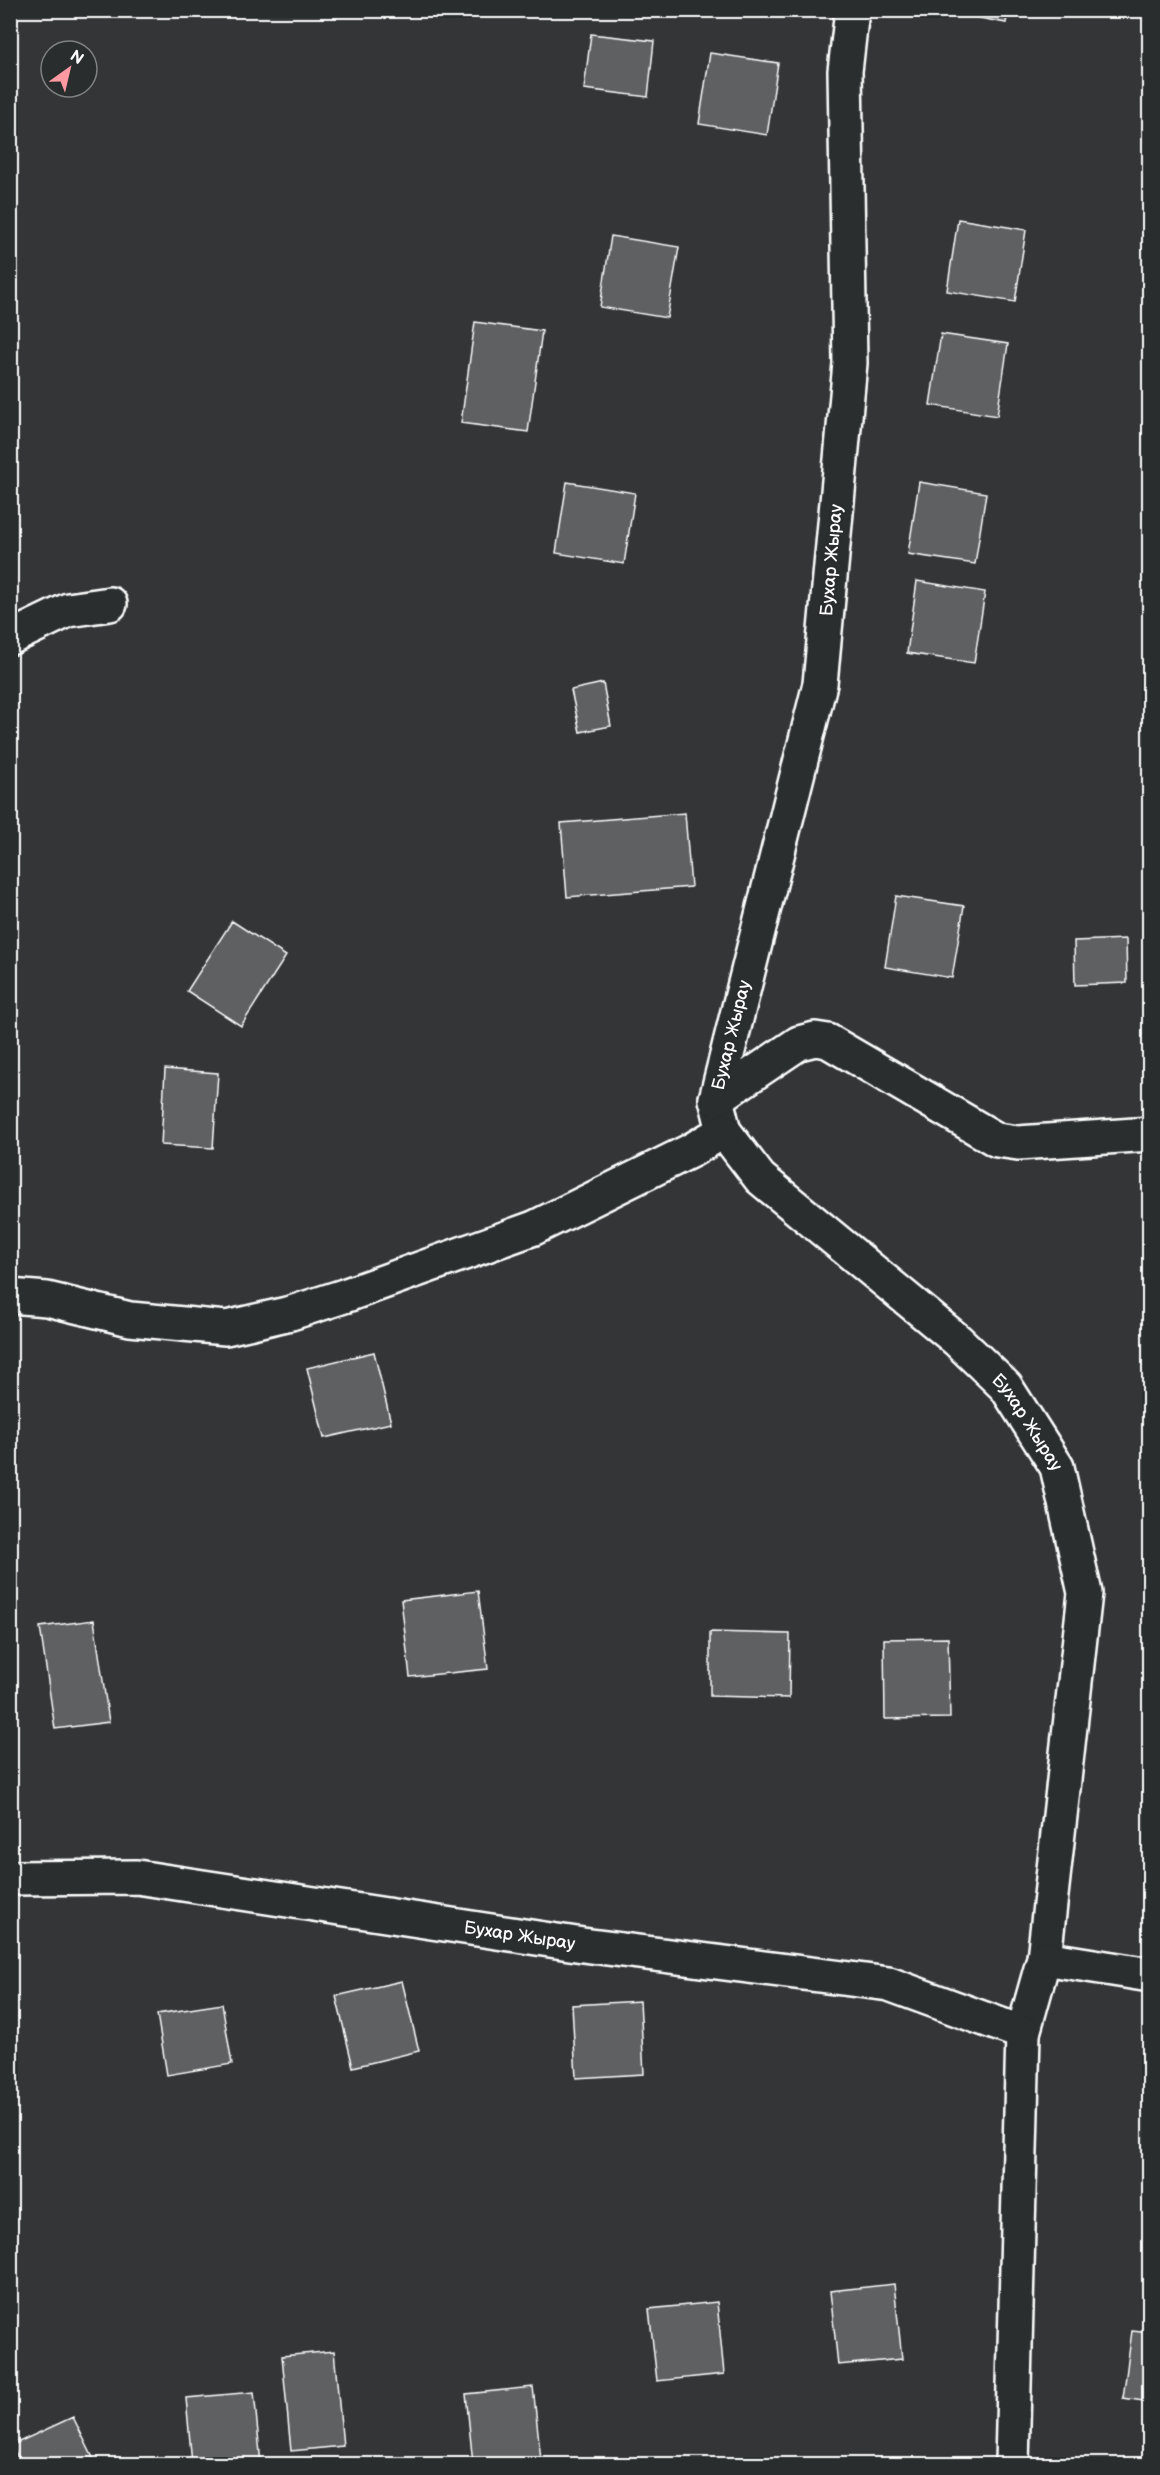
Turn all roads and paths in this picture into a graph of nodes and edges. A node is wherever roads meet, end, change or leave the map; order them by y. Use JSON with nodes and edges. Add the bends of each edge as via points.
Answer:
{"nodes":[{"id":1,"x":852,"y":10,"type":"edge"},
{"id":2,"x":110,"y":604,"type":"dead end"},
{"id":3,"x":10,"y":638,"type":"edge"},
{"id":4,"x":716,"y":1099,"type":"junction"},
{"id":5,"x":724,"y":1131,"type":"junction"},
{"id":6,"x":1149,"y":1134,"type":"edge"},
{"id":7,"x":10,"y":1296,"type":"edge"},
{"id":8,"x":10,"y":1878,"type":"edge"},
{"id":9,"x":1044,"y":1958,"type":"junction"},
{"id":10,"x":1149,"y":1975,"type":"edge"},
{"id":11,"x":1023,"y":2033,"type":"junction"},
{"id":12,"x":1012,"y":2464,"type":"edge"}],
"edges":[{"from":1,"to":4,"type":"street","name":"Бухар Жырау","via":[[845,71],[850,363],[820,684]]},
{"from":2,"to":3,"type":"street","via":[[68,610]]},
{"from":4,"to":5,"type":"street","name":"Бухар Жырау"},
{"from":4,"to":6,"type":"street","via":[[799,1043],[815,1039],[828,1041],[997,1140],[1018,1143]]},
{"from":5,"to":7,"type":"street","via":[[534,1228],[291,1313],[226,1328],[130,1319],[47,1299]]},
{"from":5,"to":9,"type":"street","name":"Бухар Жырау","via":[[760,1178],[957,1340],[1006,1387],[1057,1467],[1085,1593]]},
{"from":8,"to":11,"type":"street","name":"Бухар Жырау","via":[[137,1876],[583,1945],[889,1984]]},
{"from":9,"to":10,"type":"street"},
{"from":9,"to":11,"type":"street","name":"Бухар Жырау"},
{"from":11,"to":12,"type":"street","name":"Бухар Жырау"}]}
